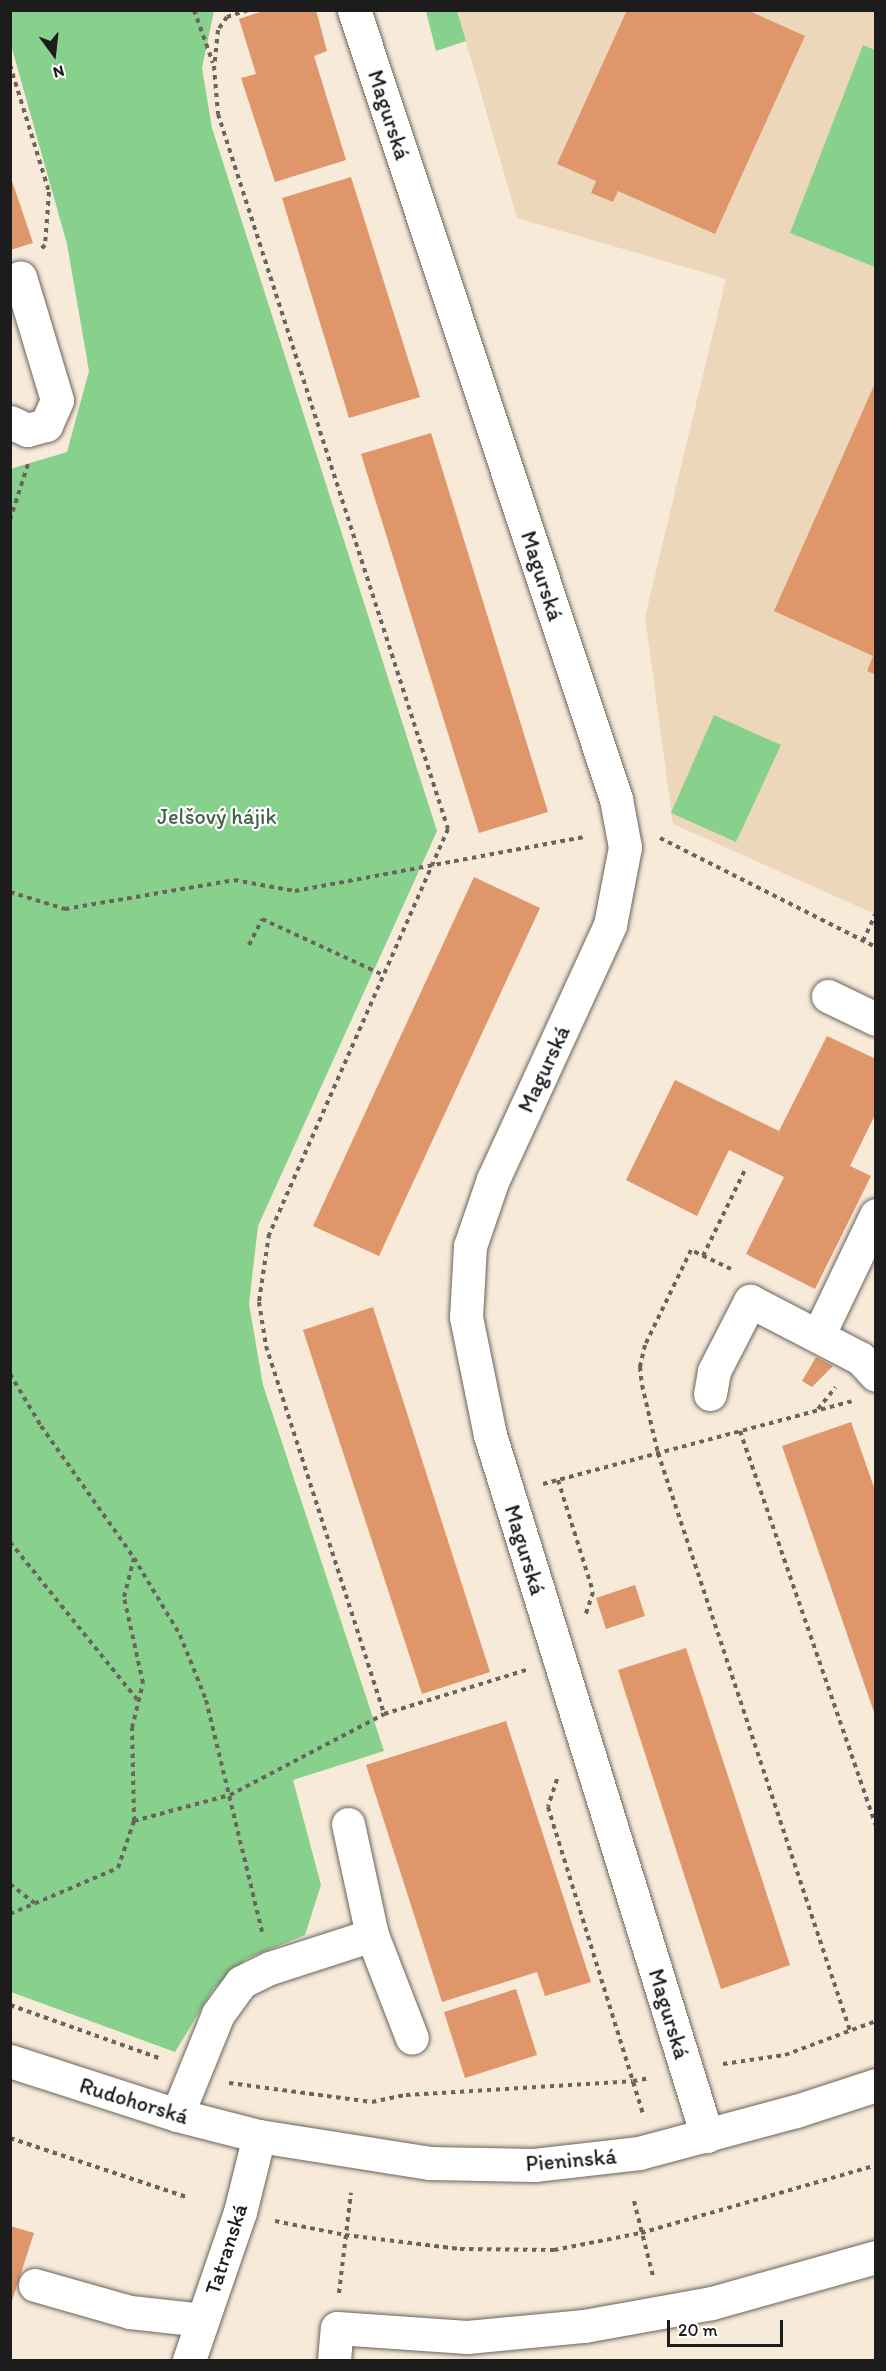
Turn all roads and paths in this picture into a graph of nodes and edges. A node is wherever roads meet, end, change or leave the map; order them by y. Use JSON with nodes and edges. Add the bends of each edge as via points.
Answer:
{"nodes":[{"id":1,"x":194,"y":10,"type":"edge"},
{"id":2,"x":248,"y":10,"type":"edge"},
{"id":3,"x":354,"y":10,"type":"edge"},
{"id":4,"x":10,"y":65,"type":"edge"},
{"id":5,"x":214,"y":66,"type":"junction"},
{"id":6,"x":20,"y":278,"type":"joint"},
{"id":7,"x":19,"y":426,"type":"edge"},
{"id":8,"x":10,"y":520,"type":"edge"},
{"id":9,"x":651,"y":833,"type":"dead end"},
{"id":10,"x":584,"y":837,"type":"dead end"},
{"id":11,"x":432,"y":864,"type":"junction"},
{"id":12,"x":10,"y":892,"type":"edge"},
{"id":13,"x":876,"y":913,"type":"edge"},
{"id":14,"x":863,"y":941,"type":"junction"},
{"id":15,"x":249,"y":945,"type":"dead end"},
{"id":16,"x":876,"y":947,"type":"edge"},
{"id":17,"x":383,"y":975,"type":"junction"},
{"id":18,"x":828,"y":996,"type":"dead end"},
{"id":19,"x":876,"y":1019,"type":"edge"},
{"id":20,"x":746,"y":1170,"type":"dead end"},
{"id":21,"x":876,"y":1215,"type":"edge"},
{"id":22,"x":703,"y":1256,"type":"junction"},
{"id":23,"x":750,"y":1301,"type":"junction"},
{"id":24,"x":818,"y":1336,"type":"junction"},
{"id":25,"x":10,"y":1374,"type":"edge"},
{"id":26,"x":866,"y":1377,"type":"edge"},
{"id":27,"x":710,"y":1394,"type":"dead end"},
{"id":28,"x":740,"y":1431,"type":"junction"},
{"id":29,"x":658,"y":1453,"type":"junction"},
{"id":30,"x":508,"y":1494,"type":"junction"},
{"id":31,"x":10,"y":1542,"type":"edge"},
{"id":32,"x":134,"y":1558,"type":"junction"},
{"id":33,"x":535,"y":1667,"type":"dead end"},
{"id":34,"x":139,"y":1702,"type":"junction"},
{"id":35,"x":384,"y":1714,"type":"junction"},
{"id":36,"x":560,"y":1770,"type":"dead end"},
{"id":37,"x":230,"y":1795,"type":"junction"},
{"id":38,"x":134,"y":1821,"type":"junction"},
{"id":39,"x":348,"y":1824,"type":"dead end"},
{"id":40,"x":876,"y":1825,"type":"edge"},
{"id":41,"x":10,"y":1884,"type":"edge"},
{"id":42,"x":34,"y":1904,"type":"junction"},
{"id":43,"x":10,"y":1914,"type":"edge"},
{"id":44,"x":372,"y":1935,"type":"junction"},
{"id":45,"x":270,"y":1968,"type":"junction"},
{"id":46,"x":876,"y":2020,"type":"edge"},
{"id":47,"x":850,"y":2031,"type":"junction"},
{"id":48,"x":412,"y":2038,"type":"dead end"},
{"id":49,"x":10,"y":2061,"type":"edge"},
{"id":50,"x":713,"y":2066,"type":"dead end"},
{"id":51,"x":659,"y":2076,"type":"dead end"},
{"id":52,"x":633,"y":2081,"type":"junction"},
{"id":53,"x":876,"y":2085,"type":"edge"},
{"id":54,"x":372,"y":2102,"type":"dead end"},
{"id":55,"x":643,"y":2113,"type":"dead end"},
{"id":56,"x":177,"y":2115,"type":"junction"},
{"id":57,"x":259,"y":2136,"type":"junction"},
{"id":58,"x":707,"y":2136,"type":"junction"},
{"id":59,"x":10,"y":2138,"type":"edge"},
{"id":60,"x":876,"y":2164,"type":"edge"},
{"id":61,"x":351,"y":2193,"type":"dead end"},
{"id":62,"x":186,"y":2197,"type":"dead end"},
{"id":63,"x":634,"y":2201,"type":"dead end"},
{"id":64,"x":274,"y":2221,"type":"dead end"},
{"id":65,"x":641,"y":2234,"type":"junction"},
{"id":66,"x":345,"y":2235,"type":"junction"},
{"id":67,"x":876,"y":2257,"type":"edge"},
{"id":68,"x":651,"y":2271,"type":"dead end"},
{"id":69,"x":339,"y":2279,"type":"dead end"},
{"id":70,"x":35,"y":2284,"type":"dead end"},
{"id":71,"x":202,"y":2320,"type":"junction"},
{"id":72,"x":189,"y":2361,"type":"edge"},
{"id":73,"x":334,"y":2361,"type":"edge"}],
"edges":[{"from":1,"to":5,"type":"path"},
{"from":2,"to":5,"type":"path","via":[[227,17],[218,30]]},
{"from":3,"to":30,"type":"street","name":"Magurská","via":[[616,799],[625,847],[610,925],[493,1179],[470,1246],[466,1317],[490,1435]]},
{"from":4,"to":6,"type":"path","via":[[49,192],[45,245]]},
{"from":5,"to":11,"type":"path","via":[[218,114],[448,829]]},
{"from":6,"to":7,"type":"street","via":[[57,400],[46,425]]},
{"from":7,"to":8,"type":"path","via":[[29,462]]},
{"from":9,"to":14,"type":"path"},
{"from":10,"to":11,"type":"path"},
{"from":11,"to":12,"type":"path","via":[[295,891],[234,880],[65,909]]},
{"from":11,"to":17,"type":"path"},
{"from":13,"to":14,"type":"path"},
{"from":14,"to":16,"type":"path"},
{"from":15,"to":17,"type":"path","via":[[262,920]]},
{"from":17,"to":35,"type":"path","via":[[269,1234],[259,1302],[266,1346]]},
{"from":18,"to":19,"type":"street"},
{"from":20,"to":22,"type":"path"},
{"from":21,"to":24,"type":"street"},
{"from":22,"to":23,"type":"path","via":[[748,1277]]},
{"from":22,"to":29,"type":"path","via":[[691,1250],[645,1345],[640,1367]]},
{"from":23,"to":24,"type":"street"},
{"from":23,"to":27,"type":"street","via":[[714,1371]]},
{"from":24,"to":26,"type":"street"},
{"from":25,"to":32,"type":"path","via":[[40,1426]]},
{"from":26,"to":28,"type":"path"},
{"from":28,"to":29,"type":"path"},
{"from":28,"to":40,"type":"path"},
{"from":29,"to":30,"type":"path"},
{"from":29,"to":47,"type":"path"},
{"from":30,"to":58,"type":"street","name":"Magurská"},
{"from":31,"to":34,"type":"path"},
{"from":32,"to":34,"type":"path","via":[[124,1597],[143,1683]]},
{"from":32,"to":37,"type":"path","via":[[180,1635],[206,1700]]},
{"from":33,"to":35,"type":"path"},
{"from":34,"to":38,"type":"path","via":[[132,1728]]},
{"from":35,"to":37,"type":"path"},
{"from":36,"to":52,"type":"path","via":[[548,1807]]},
{"from":37,"to":38,"type":"path"},
{"from":37,"to":45,"type":"path"},
{"from":38,"to":42,"type":"path","via":[[118,1868]]},
{"from":39,"to":44,"type":"street"},
{"from":41,"to":42,"type":"path"},
{"from":42,"to":43,"type":"path"},
{"from":44,"to":45,"type":"street"},
{"from":44,"to":48,"type":"street"},
{"from":45,"to":56,"type":"street","via":[[241,1982],[218,2014]]},
{"from":46,"to":47,"type":"path"},
{"from":47,"to":50,"type":"path","via":[[785,2055]]},
{"from":49,"to":56,"type":"street","name":"Rudohorská"},
{"from":51,"to":52,"type":"path"},
{"from":52,"to":54,"type":"path","via":[[406,2095]]},
{"from":52,"to":55,"type":"path"},
{"from":53,"to":58,"type":"street","name":"Pieninská"},
{"from":56,"to":57,"type":"street","name":"Rudohorská"},
{"from":57,"to":58,"type":"street","name":"Pieninská","via":[[429,2163],[534,2165],[639,2153]]},
{"from":57,"to":71,"type":"street","name":"Tatranská","via":[[240,2212]]},
{"from":59,"to":62,"type":"path"},
{"from":60,"to":65,"type":"path"},
{"from":61,"to":66,"type":"path"},
{"from":63,"to":65,"type":"path"},
{"from":64,"to":66,"type":"path"},
{"from":65,"to":66,"type":"path","via":[[554,2250],[460,2249]]},
{"from":65,"to":68,"type":"path"},
{"from":66,"to":69,"type":"path"},
{"from":67,"to":73,"type":"street","via":[[712,2303],[584,2326],[467,2337],[337,2328]]},
{"from":70,"to":71,"type":"street","via":[[130,2312]]},
{"from":71,"to":72,"type":"street","name":"Tatranská"}]}
